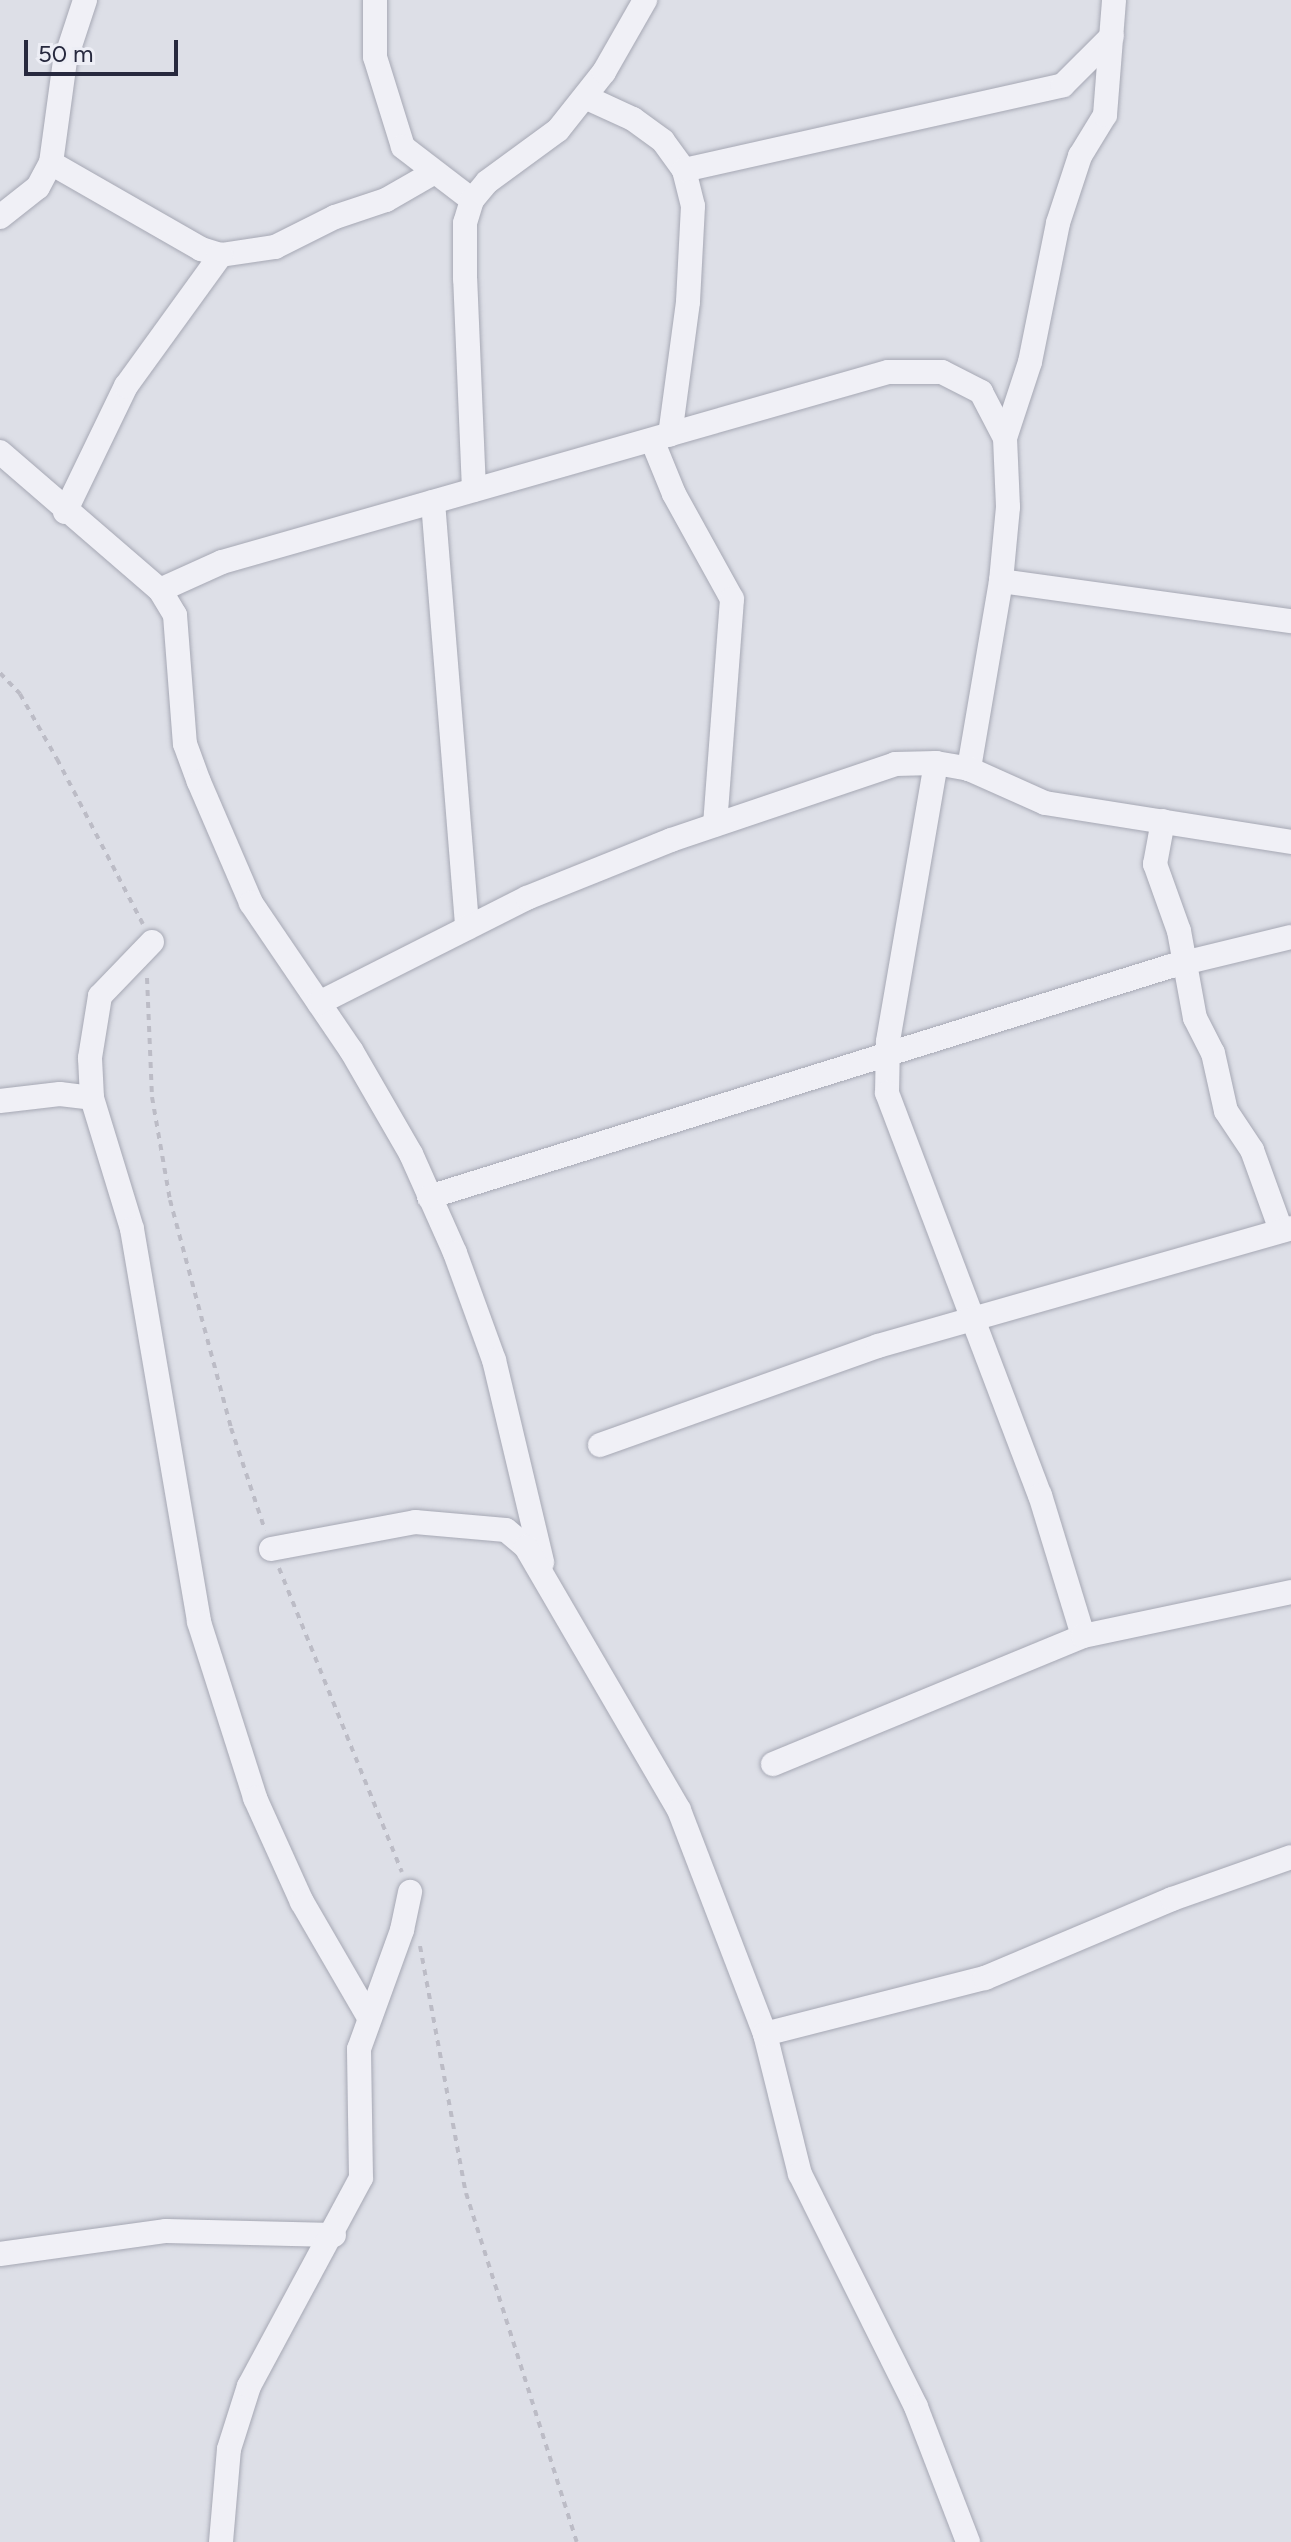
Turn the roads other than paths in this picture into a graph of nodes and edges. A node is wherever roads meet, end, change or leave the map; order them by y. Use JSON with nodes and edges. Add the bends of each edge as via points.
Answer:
{"nodes":[{"id":1,"x":85,"y":0,"type":"edge"},
{"id":2,"x":375,"y":0,"type":"edge"},
{"id":3,"x":645,"y":0,"type":"edge"},
{"id":4,"x":1114,"y":0,"type":"edge"},
{"id":5,"x":1112,"y":36,"type":"junction"},
{"id":6,"x":585,"y":97,"type":"junction"},
{"id":7,"x":51,"y":163,"type":"junction"},
{"id":8,"x":684,"y":170,"type":"junction"},
{"id":9,"x":433,"y":173,"type":"junction"},
{"id":10,"x":472,"y":200,"type":"junction"},
{"id":11,"x":0,"y":217,"type":"edge"},
{"id":12,"x":221,"y":255,"type":"junction"},
{"id":13,"x":661,"y":437,"type":"junction"},
{"id":14,"x":1005,"y":438,"type":"junction"},
{"id":15,"x":0,"y":452,"type":"edge"},
{"id":16,"x":474,"y":490,"type":"junction"},
{"id":17,"x":433,"y":502,"type":"junction"},
{"id":18,"x":65,"y":512,"type":"junction"},
{"id":19,"x":1001,"y":581,"type":"junction"},
{"id":20,"x":160,"y":590,"type":"junction"},
{"id":21,"x":1291,"y":621,"type":"edge"},
{"id":22,"x":936,"y":763,"type":"junction"},
{"id":23,"x":969,"y":769,"type":"junction"},
{"id":24,"x":1163,"y":821,"type":"junction"},
{"id":25,"x":715,"y":824,"type":"junction"},
{"id":26,"x":1291,"y":842,"type":"edge"},
{"id":27,"x":467,"y":928,"type":"junction"},
{"id":28,"x":1291,"y":937,"type":"edge"},
{"id":29,"x":152,"y":942,"type":"road end"},
{"id":30,"x":1185,"y":962,"type":"junction"},
{"id":31,"x":319,"y":1003,"type":"junction"},
{"id":32,"x":887,"y":1058,"type":"junction"},
{"id":33,"x":92,"y":1098,"type":"junction"},
{"id":34,"x":0,"y":1101,"type":"edge"},
{"id":35,"x":429,"y":1197,"type":"junction"},
{"id":36,"x":1286,"y":1229,"type":"edge"},
{"id":37,"x":974,"y":1318,"type":"junction"},
{"id":38,"x":600,"y":1445,"type":"dead end"},
{"id":39,"x":271,"y":1549,"type":"road end"},
{"id":40,"x":545,"y":1575,"type":"junction"},
{"id":41,"x":1291,"y":1592,"type":"edge"},
{"id":42,"x":1083,"y":1636,"type":"junction"},
{"id":43,"x":773,"y":1764,"type":"dead end"},
{"id":44,"x":1291,"y":1857,"type":"edge"},
{"id":45,"x":410,"y":1892,"type":"road end"},
{"id":46,"x":368,"y":2016,"type":"junction"},
{"id":47,"x":765,"y":2034,"type":"junction"},
{"id":48,"x":334,"y":2235,"type":"junction"},
{"id":49,"x":0,"y":2254,"type":"edge"},
{"id":50,"x":221,"y":2542,"type":"edge"},
{"id":51,"x":968,"y":2542,"type":"edge"}],
"edges":[{"from":1,"to":7,"type":"street","via":[[65,61]]},
{"from":2,"to":9,"type":"street","via":[[375,57],[403,147]]},
{"from":3,"to":6,"type":"street"},
{"from":4,"to":5,"type":"street"},
{"from":5,"to":8,"type":"street","via":[[1063,85]]},
{"from":5,"to":14,"type":"street","via":[[1105,115],[1080,156],[1058,223],[1030,362]]},
{"from":6,"to":8,"type":"street","via":[[643,126],[663,141]]},
{"from":6,"to":10,"type":"street","via":[[558,130],[487,182]]},
{"from":7,"to":11,"type":"street","via":[[38,187]]},
{"from":7,"to":12,"type":"street"},
{"from":8,"to":13,"type":"street","via":[[693,206],[692,250]]},
{"from":9,"to":10,"type":"street"},
{"from":9,"to":12,"type":"street","via":[[386,200],[335,217],[275,247]]},
{"from":10,"to":16,"type":"street","via":[[465,223],[465,279]]},
{"from":12,"to":18,"type":"street","via":[[126,386]]},
{"from":13,"to":14,"type":"street","via":[[888,372],[942,372],[981,392]]},
{"from":13,"to":16,"type":"street"},
{"from":13,"to":25,"type":"street","via":[[674,494],[732,599]]},
{"from":14,"to":19,"type":"street","via":[[1008,507]]},
{"from":15,"to":18,"type":"street"},
{"from":16,"to":17,"type":"street"},
{"from":17,"to":20,"type":"street","via":[[222,562]]},
{"from":17,"to":27,"type":"street"},
{"from":18,"to":20,"type":"street"},
{"from":19,"to":21,"type":"street"},
{"from":19,"to":23,"type":"street"},
{"from":20,"to":31,"type":"street","via":[[175,615],[185,744],[199,782],[251,903]]},
{"from":22,"to":23,"type":"street"},
{"from":22,"to":25,"type":"street","via":[[895,764]]},
{"from":22,"to":32,"type":"street"},
{"from":23,"to":24,"type":"street","via":[[1045,803]]},
{"from":24,"to":26,"type":"street"},
{"from":24,"to":30,"type":"street","via":[[1155,864]]},
{"from":25,"to":27,"type":"street","via":[[527,898]]},
{"from":27,"to":31,"type":"street"},
{"from":28,"to":30,"type":"street"},
{"from":29,"to":33,"type":"street","via":[[100,996],[90,1058]]},
{"from":30,"to":32,"type":"street"},
{"from":30,"to":36,"type":"street","via":[[1195,1018],[1213,1053],[1226,1111],[1252,1150]]},
{"from":31,"to":35,"type":"street","via":[[411,1154]]},
{"from":32,"to":35,"type":"street","via":[[770,1088]]},
{"from":32,"to":37,"type":"street","via":[[887,1093]]},
{"from":33,"to":34,"type":"street","via":[[60,1094]]},
{"from":33,"to":46,"type":"street","via":[[132,1229],[199,1622],[255,1798],[302,1902]]},
{"from":35,"to":40,"type":"street","via":[[494,1360]]},
{"from":36,"to":37,"type":"street"},
{"from":37,"to":38,"type":"street","via":[[878,1346]]},
{"from":37,"to":42,"type":"street","via":[[1040,1495]]},
{"from":39,"to":40,"type":"street","via":[[415,1522],[465,1522],[506,1530]]},
{"from":40,"to":47,"type":"street","via":[[679,1810]]},
{"from":41,"to":42,"type":"street"},
{"from":42,"to":43,"type":"street"},
{"from":44,"to":47,"type":"street","via":[[1184,1895],[985,1978]]},
{"from":45,"to":46,"type":"street","via":[[402,1930]]},
{"from":46,"to":48,"type":"street","via":[[359,2049],[361,2178]]},
{"from":47,"to":51,"type":"street","via":[[800,2174],[916,2407]]},
{"from":48,"to":49,"type":"street","via":[[166,2231]]},
{"from":48,"to":50,"type":"street","via":[[249,2386],[229,2449]]}]}
